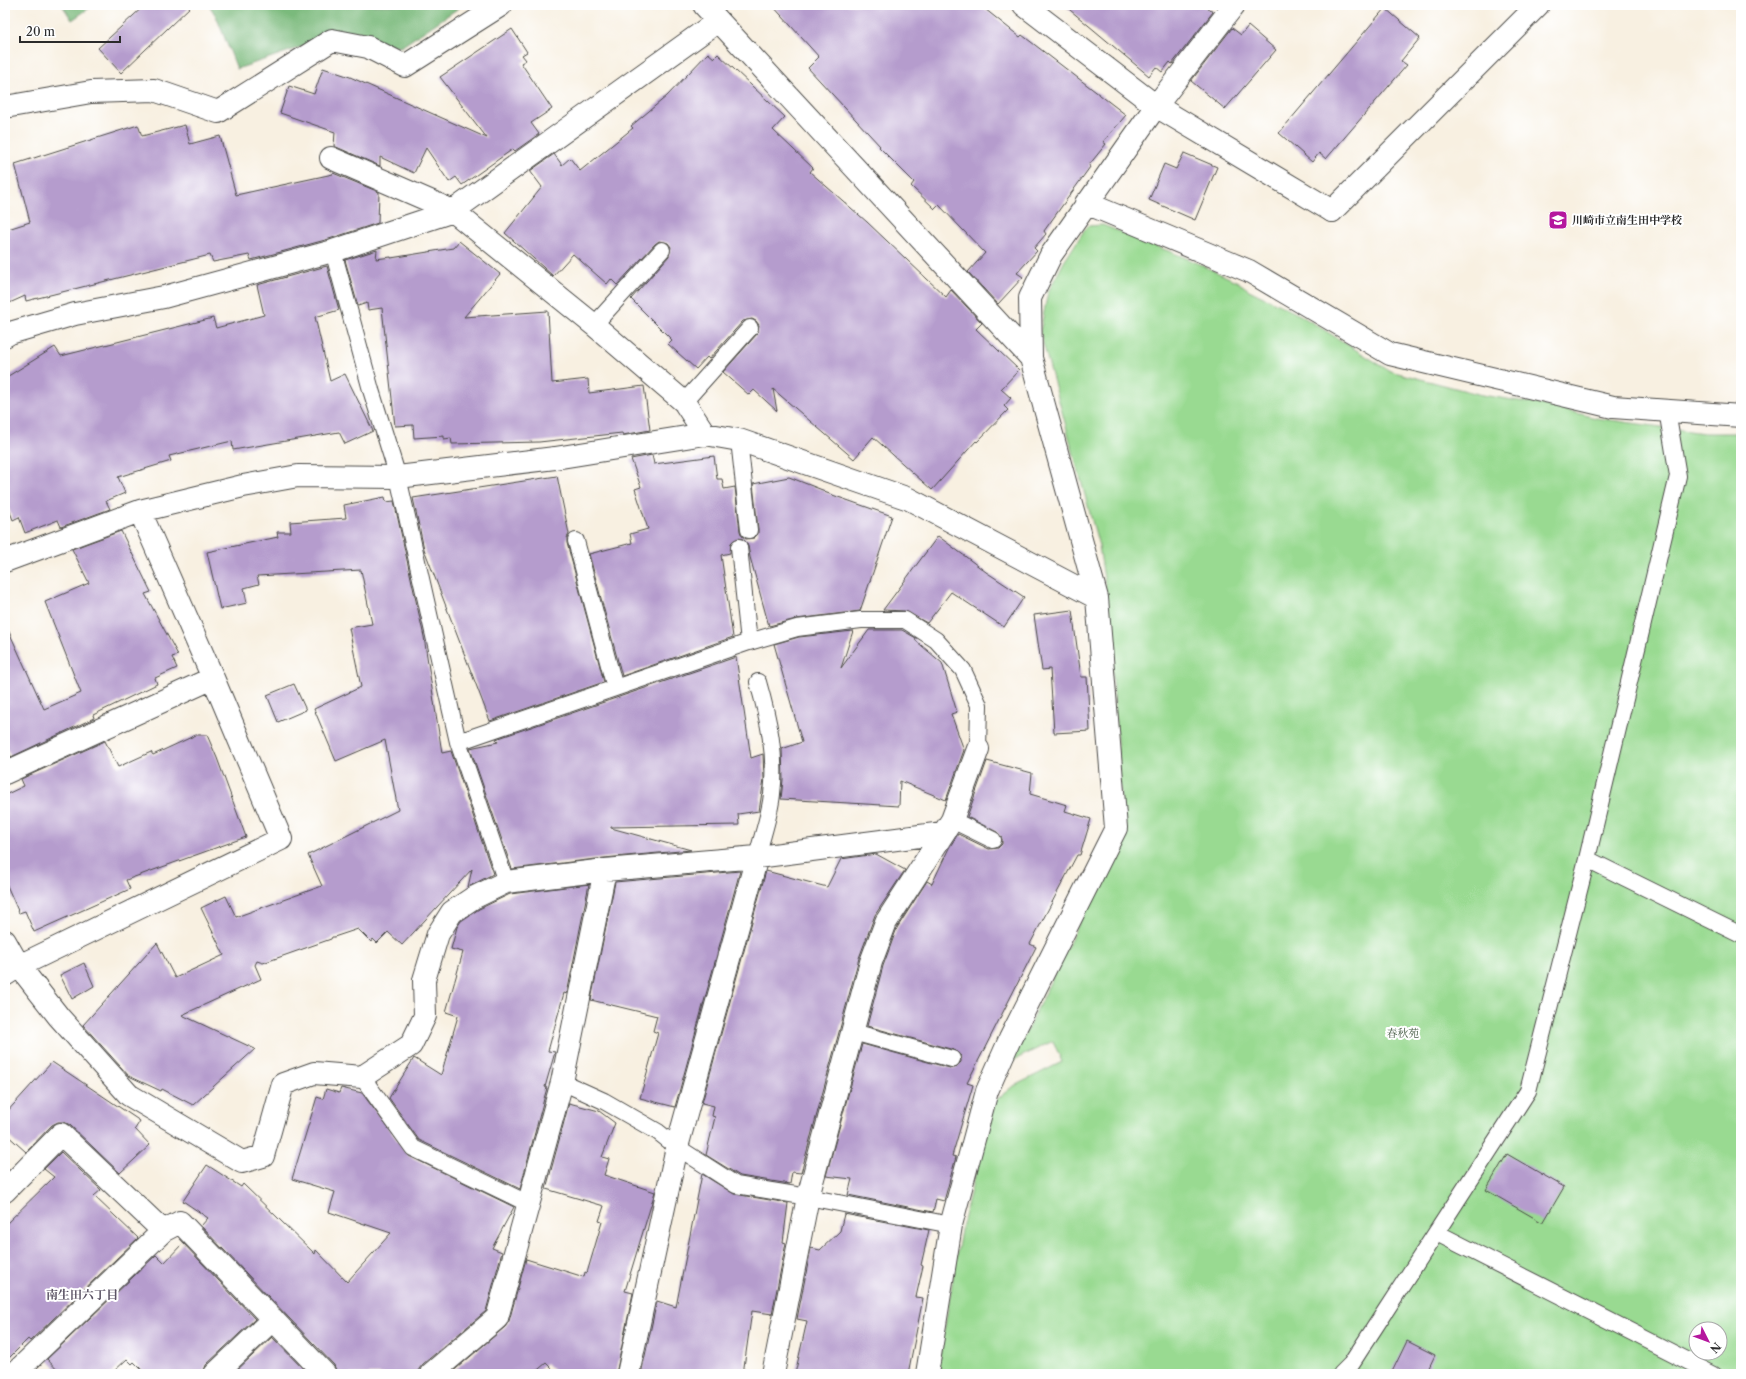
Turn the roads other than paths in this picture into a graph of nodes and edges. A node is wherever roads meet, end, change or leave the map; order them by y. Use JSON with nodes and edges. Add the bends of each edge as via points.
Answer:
{"nodes":[{"id":1,"x":501,"y":5,"type":"edge"},
{"id":2,"x":1024,"y":5,"type":"edge"},
{"id":3,"x":1234,"y":5,"type":"edge"},
{"id":4,"x":1538,"y":5,"type":"edge"},
{"id":5,"x":711,"y":13,"type":"edge"},
{"id":6,"x":1156,"y":106,"type":"junction"},
{"id":7,"x":5,"y":107,"type":"edge"},
{"id":8,"x":331,"y":158,"type":"dead end"},
{"id":9,"x":1086,"y":204,"type":"junction"},
{"id":10,"x":453,"y":211,"type":"junction"},
{"id":11,"x":662,"y":250,"type":"dead end"},
{"id":12,"x":333,"y":251,"type":"junction"},
{"id":13,"x":594,"y":324,"type":"junction"},
{"id":14,"x":750,"y":328,"type":"dead end"},
{"id":15,"x":5,"y":336,"type":"edge"},
{"id":16,"x":1031,"y":358,"type":"junction"},
{"id":17,"x":684,"y":402,"type":"junction"},
{"id":18,"x":1667,"y":410,"type":"junction"},
{"id":19,"x":1741,"y":416,"type":"edge"},
{"id":20,"x":705,"y":434,"type":"junction"},
{"id":21,"x":739,"y":440,"type":"junction"},
{"id":22,"x":398,"y":477,"type":"junction"},
{"id":23,"x":140,"y":511,"type":"junction"},
{"id":24,"x":749,"y":530,"type":"dead end"},
{"id":25,"x":576,"y":541,"type":"dead end"},
{"id":26,"x":739,"y":547,"type":"dead end"},
{"id":27,"x":5,"y":561,"type":"edge"},
{"id":28,"x":1098,"y":598,"type":"junction"},
{"id":29,"x":749,"y":642,"type":"junction"},
{"id":30,"x":214,"y":678,"type":"junction"},
{"id":31,"x":758,"y":682,"type":"dead end"},
{"id":32,"x":615,"y":688,"type":"junction"},
{"id":33,"x":458,"y":742,"type":"junction"},
{"id":34,"x":978,"y":749,"type":"joint"},
{"id":35,"x":5,"y":773,"type":"edge"},
{"id":36,"x":948,"y":826,"type":"junction"},
{"id":37,"x":993,"y":840,"type":"dead end"},
{"id":38,"x":757,"y":857,"type":"junction"},
{"id":39,"x":1587,"y":859,"type":"junction"},
{"id":40,"x":605,"y":870,"type":"junction"},
{"id":41,"x":506,"y":882,"type":"junction"},
{"id":42,"x":1741,"y":935,"type":"edge"},
{"id":43,"x":5,"y":941,"type":"edge"},
{"id":44,"x":12,"y":970,"type":"edge"},
{"id":45,"x":853,"y":1032,"type":"junction"},
{"id":46,"x":952,"y":1059,"type":"dead end"},
{"id":47,"x":362,"y":1077,"type":"junction"},
{"id":48,"x":562,"y":1082,"type":"junction"},
{"id":49,"x":677,"y":1147,"type":"junction"},
{"id":50,"x":5,"y":1191,"type":"edge"},
{"id":51,"x":808,"y":1197,"type":"junction"},
{"id":52,"x":528,"y":1204,"type":"junction"},
{"id":53,"x":951,"y":1225,"type":"junction"},
{"id":54,"x":163,"y":1231,"type":"junction"},
{"id":55,"x":1437,"y":1233,"type":"junction"},
{"id":56,"x":273,"y":1320,"type":"junction"},
{"id":57,"x":14,"y":1374,"type":"edge"},
{"id":58,"x":215,"y":1374,"type":"edge"},
{"id":59,"x":325,"y":1374,"type":"edge"},
{"id":60,"x":431,"y":1374,"type":"edge"},
{"id":61,"x":628,"y":1374,"type":"edge"},
{"id":62,"x":772,"y":1374,"type":"edge"},
{"id":63,"x":927,"y":1374,"type":"edge"},
{"id":64,"x":1341,"y":1374,"type":"edge"},
{"id":65,"x":1714,"y":1374,"type":"edge"}],
"edges":[{"from":1,"to":7,"type":"street","via":[[405,66],[368,47],[332,40],[218,112],[154,90],[91,92]]},
{"from":2,"to":6,"type":"street"},
{"from":3,"to":6,"type":"street"},
{"from":4,"to":6,"type":"street","via":[[1332,212]]},
{"from":5,"to":10,"type":"street"},
{"from":5,"to":16,"type":"street"},
{"from":6,"to":9,"type":"street"},
{"from":8,"to":10,"type":"street"},
{"from":9,"to":16,"type":"street","via":[[1051,255],[1030,298]]},
{"from":9,"to":18,"type":"street","via":[[1249,271],[1390,354],[1613,407]]},
{"from":10,"to":12,"type":"street"},
{"from":10,"to":13,"type":"street"},
{"from":11,"to":13,"type":"lane"},
{"from":12,"to":15,"type":"street","via":[[164,297],[75,314]]},
{"from":12,"to":22,"type":"lane"},
{"from":13,"to":17,"type":"street"},
{"from":14,"to":17,"type":"lane"},
{"from":16,"to":28,"type":"street"},
{"from":17,"to":20,"type":"street"},
{"from":18,"to":19,"type":"street"},
{"from":18,"to":39,"type":"lane","via":[[1678,476]]},
{"from":20,"to":21,"type":"street"},
{"from":20,"to":22,"type":"street","via":[[555,458]]},
{"from":21,"to":24,"type":"lane"},
{"from":21,"to":28,"type":"street","via":[[909,499]]},
{"from":22,"to":23,"type":"street","via":[[298,476],[243,486]]},
{"from":22,"to":33,"type":"lane"},
{"from":23,"to":27,"type":"street"},
{"from":23,"to":30,"type":"street"},
{"from":25,"to":32,"type":"lane"},
{"from":26,"to":29,"type":"lane"},
{"from":28,"to":53,"type":"street","via":[[1116,828],[994,1076]]},
{"from":29,"to":32,"type":"lane"},
{"from":29,"to":34,"type":"lane","via":[[797,628],[861,620],[906,620],[936,640],[963,670],[979,705]]},
{"from":30,"to":35,"type":"street"},
{"from":30,"to":44,"type":"street","via":[[281,839]]},
{"from":31,"to":38,"type":"lane","via":[[766,712],[773,758],[772,794]]},
{"from":32,"to":33,"type":"lane"},
{"from":33,"to":41,"type":"lane"},
{"from":34,"to":36,"type":"street"},
{"from":36,"to":37,"type":"lane"},
{"from":36,"to":38,"type":"street"},
{"from":36,"to":45,"type":"street","via":[[886,922],[871,962]]},
{"from":38,"to":40,"type":"street"},
{"from":38,"to":49,"type":"street"},
{"from":39,"to":42,"type":"lane"},
{"from":39,"to":55,"type":"lane","via":[[1528,1092]]},
{"from":40,"to":41,"type":"street"},
{"from":40,"to":48,"type":"street"},
{"from":41,"to":47,"type":"street","via":[[473,898],[452,912],[438,934],[424,980],[425,1016],[411,1045]]},
{"from":43,"to":44,"type":"street"},
{"from":44,"to":47,"type":"street","via":[[59,1017],[129,1095],[242,1162],[263,1156],[283,1084],[314,1073]]},
{"from":45,"to":46,"type":"lane"},
{"from":45,"to":51,"type":"street"},
{"from":47,"to":52,"type":"lane","via":[[413,1148]]},
{"from":48,"to":49,"type":"lane","via":[[604,1101],[658,1132]]},
{"from":48,"to":52,"type":"street"},
{"from":49,"to":51,"type":"lane","via":[[736,1186]]},
{"from":49,"to":61,"type":"street"},
{"from":50,"to":54,"type":"street","via":[[61,1134]]},
{"from":51,"to":53,"type":"lane"},
{"from":51,"to":62,"type":"street"},
{"from":52,"to":60,"type":"street","via":[[497,1318]]},
{"from":53,"to":63,"type":"street"},
{"from":54,"to":56,"type":"street","via":[[180,1222]]},
{"from":54,"to":57,"type":"street"},
{"from":55,"to":64,"type":"lane","via":[[1351,1364]]},
{"from":55,"to":65,"type":"lane"},
{"from":56,"to":58,"type":"street"},
{"from":56,"to":59,"type":"street"}]}
